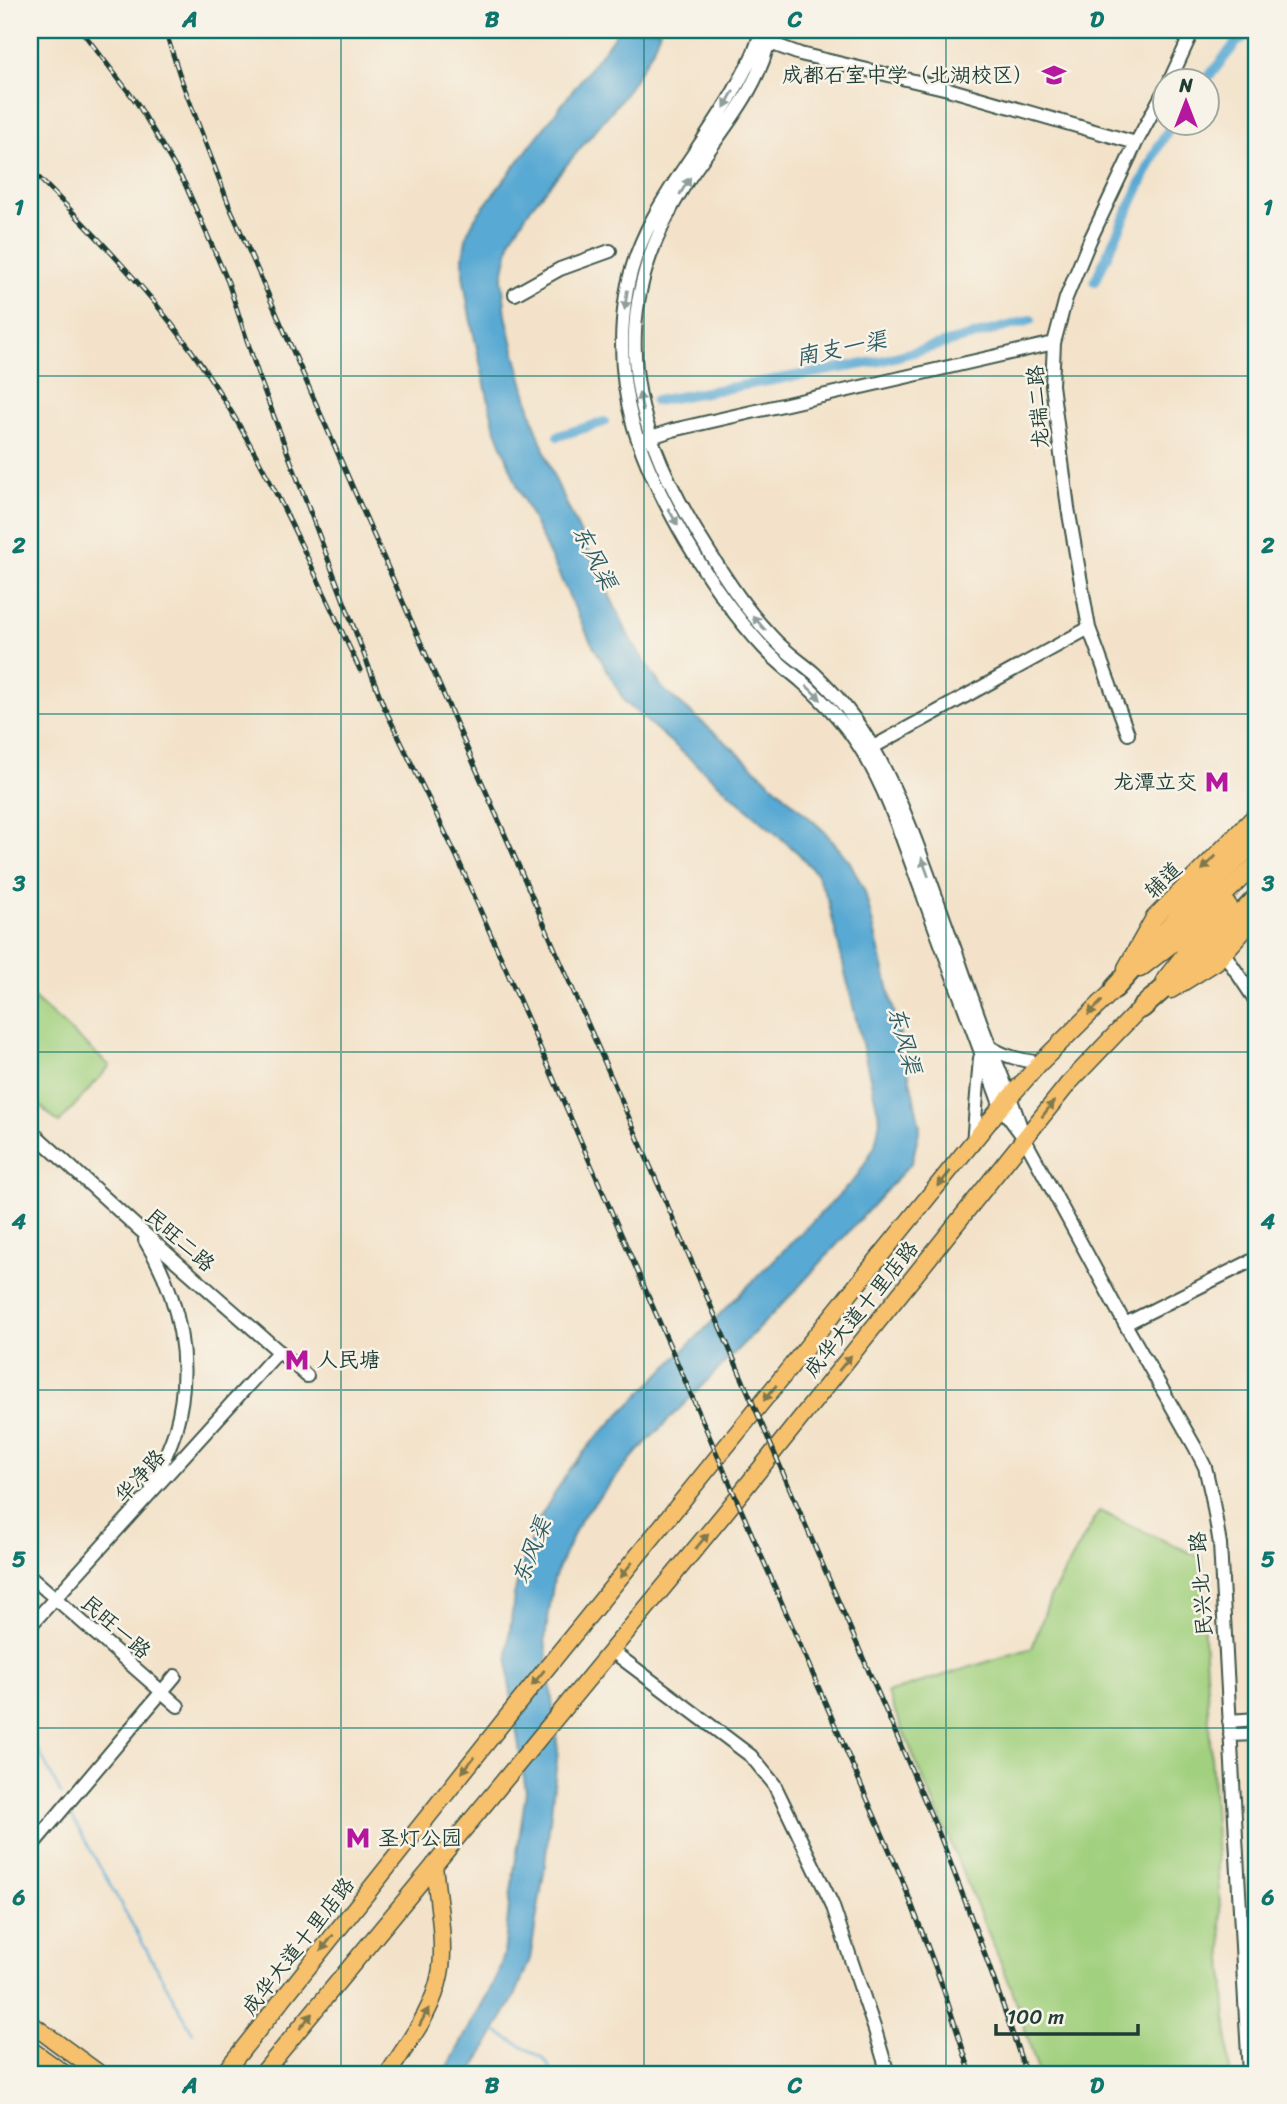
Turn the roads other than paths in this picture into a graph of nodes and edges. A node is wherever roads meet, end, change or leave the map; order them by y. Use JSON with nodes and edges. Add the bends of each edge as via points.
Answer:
{"nodes":[{"id":1,"x":1193,"y":30,"type":"edge"},
{"id":2,"x":765,"y":35,"type":"edge"},
{"id":3,"x":1176,"y":66,"type":"edge"},
{"id":4,"x":1150,"y":117,"type":"edge"},
{"id":5,"x":1136,"y":143,"type":"junction"},
{"id":6,"x":610,"y":251,"type":"dead end"},
{"id":7,"x":515,"y":295,"type":"dead end"},
{"id":8,"x":1054,"y":344,"type":"junction"},
{"id":9,"x":651,"y":437,"type":"junction"},
{"id":10,"x":638,"y":442,"type":"junction"},
{"id":11,"x":1089,"y":628,"type":"junction"},
{"id":12,"x":1128,"y":734,"type":"dead end"},
{"id":13,"x":868,"y":750,"type":"junction"},
{"id":14,"x":1257,"y":814,"type":"edge"},
{"id":15,"x":1257,"y":838,"type":"edge"},
{"id":16,"x":1257,"y":863,"type":"edge"},
{"id":17,"x":1257,"y":877,"type":"edge"},
{"id":18,"x":1257,"y":898,"type":"edge"},
{"id":19,"x":1257,"y":916,"type":"edge"},
{"id":20,"x":1197,"y":940,"type":"junction"},
{"id":21,"x":1115,"y":988,"type":"junction"},
{"id":22,"x":1257,"y":1003,"type":"edge"},
{"id":23,"x":1142,"y":1009,"type":"joint"},
{"id":24,"x":985,"y":1049,"type":"junction"},
{"id":25,"x":1040,"y":1063,"type":"junction"},
{"id":26,"x":1006,"y":1102,"type":"junction"},
{"id":27,"x":30,"y":1129,"type":"edge"},
{"id":28,"x":1024,"y":1138,"type":"junction"},
{"id":29,"x":972,"y":1144,"type":"junction"},
{"id":30,"x":138,"y":1228,"type":"junction"},
{"id":31,"x":1257,"y":1258,"type":"edge"},
{"id":32,"x":1125,"y":1324,"type":"junction"},
{"id":33,"x":279,"y":1351,"type":"junction"},
{"id":34,"x":307,"y":1376,"type":"dead end"},
{"id":35,"x":138,"y":1506,"type":"junction"},
{"id":36,"x":30,"y":1576,"type":"edge"},
{"id":37,"x":55,"y":1598,"type":"junction"},
{"id":38,"x":30,"y":1626,"type":"edge"},
{"id":39,"x":612,"y":1651,"type":"junction"},
{"id":40,"x":175,"y":1676,"type":"dead end"},
{"id":41,"x":162,"y":1692,"type":"junction"},
{"id":42,"x":178,"y":1706,"type":"dead end"},
{"id":43,"x":1257,"y":1719,"type":"edge"},
{"id":44,"x":1229,"y":1721,"type":"junction"},
{"id":45,"x":1257,"y":1734,"type":"edge"},
{"id":46,"x":1230,"y":1735,"type":"junction"},
{"id":47,"x":30,"y":1848,"type":"edge"},
{"id":48,"x":434,"y":1866,"type":"junction"},
{"id":49,"x":30,"y":2023,"type":"edge"},
{"id":50,"x":30,"y":2035,"type":"edge"},
{"id":51,"x":30,"y":2049,"type":"edge"},
{"id":52,"x":30,"y":2064,"type":"edge"},
{"id":53,"x":44,"y":2074,"type":"edge"},
{"id":54,"x":65,"y":2074,"type":"edge"},
{"id":55,"x":85,"y":2074,"type":"edge"},
{"id":56,"x":100,"y":2074,"type":"edge"},
{"id":57,"x":223,"y":2074,"type":"edge"},
{"id":58,"x":262,"y":2074,"type":"edge"},
{"id":59,"x":388,"y":2074,"type":"edge"},
{"id":60,"x":888,"y":2074,"type":"edge"},
{"id":61,"x":1249,"y":2074,"type":"edge"}],
"edges":[{"from":1,"to":3,"type":"street"},
{"from":2,"to":5,"type":"street","via":[[800,54],[948,89]]},
{"from":9,"to":2,"type":"street","one_way":true,"via":[[636,376],[639,290],[664,222],[755,77]]},
{"from":2,"to":10,"type":"street","one_way":true,"via":[[722,112],[653,217],[636,257],[626,293],[622,363]]},
{"from":4,"to":5,"type":"street","name":"龙瑞二路"},
{"from":5,"to":8,"type":"street","name":"龙瑞二路","via":[[1066,298]]},
{"from":6,"to":7,"type":"street","via":[[560,269]]},
{"from":8,"to":9,"type":"street"},
{"from":8,"to":11,"type":"street","name":"龙瑞二路","via":[[1052,385]]},
{"from":9,"to":10,"type":"street"},
{"from":13,"to":9,"type":"street","one_way":true,"via":[[851,711],[739,600],[688,518]]},
{"from":10,"to":13,"type":"street","one_way":true,"via":[[668,509],[727,606],[765,650],[803,682]]},
{"from":11,"to":12,"type":"street","name":"龙瑞二路"},
{"from":11,"to":13,"type":"street"},
{"from":13,"to":24,"type":"street","name":"民兴北一路"},
{"from":14,"to":21,"type":"main road","name":"辅道","one_way":true,"via":[[1154,918]]},
{"from":15,"to":20,"type":"highway"},
{"from":16,"to":20,"type":"main road"},
{"from":17,"to":20,"type":"main road"},
{"from":18,"to":20,"type":"highway"},
{"from":19,"to":20,"type":"main road"},
{"from":20,"to":21,"type":"highway"},
{"from":20,"to":22,"type":"street"},
{"from":20,"to":23,"type":"highway"},
{"from":21,"to":25,"type":"main road","name":"成华大道十里店路","one_way":true},
{"from":28,"to":23,"type":"main road","name":"成华大道十里店路","one_way":true,"via":[[1068,1084]]},
{"from":24,"to":25,"type":"street"},
{"from":24,"to":26,"type":"street","name":"民兴北一路"},
{"from":24,"to":29,"type":"street"},
{"from":25,"to":26,"type":"main road","name":"成华大道十里店路"},
{"from":26,"to":28,"type":"street","name":"民兴北一路"},
{"from":26,"to":29,"type":"main road","name":"成华大道十里店路"},
{"from":27,"to":30,"type":"street","name":"民旺二路"},
{"from":28,"to":32,"type":"street","name":"民兴北一路"},
{"from":39,"to":28,"type":"main road","name":"成华大道十里店路","one_way":true},
{"from":29,"to":57,"type":"main road","name":"成华大道十里店路","one_way":true},
{"from":30,"to":33,"type":"street","name":"民旺二路"},
{"from":30,"to":35,"type":"street","via":[[165,1279],[177,1315],[183,1373],[175,1432]]},
{"from":31,"to":32,"type":"street"},
{"from":32,"to":44,"type":"street","name":"民兴北一路","via":[[1205,1467],[1220,1544]]},
{"from":33,"to":34,"type":"street","name":"民旺二路"},
{"from":33,"to":35,"type":"street","name":"华净路"},
{"from":35,"to":37,"type":"street","name":"华净路"},
{"from":36,"to":37,"type":"street","name":"民旺一路"},
{"from":37,"to":38,"type":"street","name":"华净路"},
{"from":37,"to":41,"type":"street","name":"民旺一路"},
{"from":39,"to":48,"type":"main road","name":"成华大道十里店路"},
{"from":39,"to":60,"type":"street","via":[[751,1756],[774,1784],[832,1904]]},
{"from":40,"to":41,"type":"street"},
{"from":41,"to":42,"type":"street","name":"民旺一路"},
{"from":41,"to":47,"type":"street"},
{"from":43,"to":44,"type":"street"},
{"from":44,"to":46,"type":"street","name":"民兴北一路"},
{"from":45,"to":46,"type":"street"},
{"from":46,"to":61,"type":"street","name":"民兴北一路"},
{"from":58,"to":48,"type":"main road","one_way":true},
{"from":59,"to":48,"type":"main road","one_way":true,"via":[[429,2008],[441,1971]]},
{"from":49,"to":56,"type":"main road"},
{"from":50,"to":55,"type":"main road"},
{"from":51,"to":54,"type":"main road"},
{"from":52,"to":53,"type":"main road"}]}
